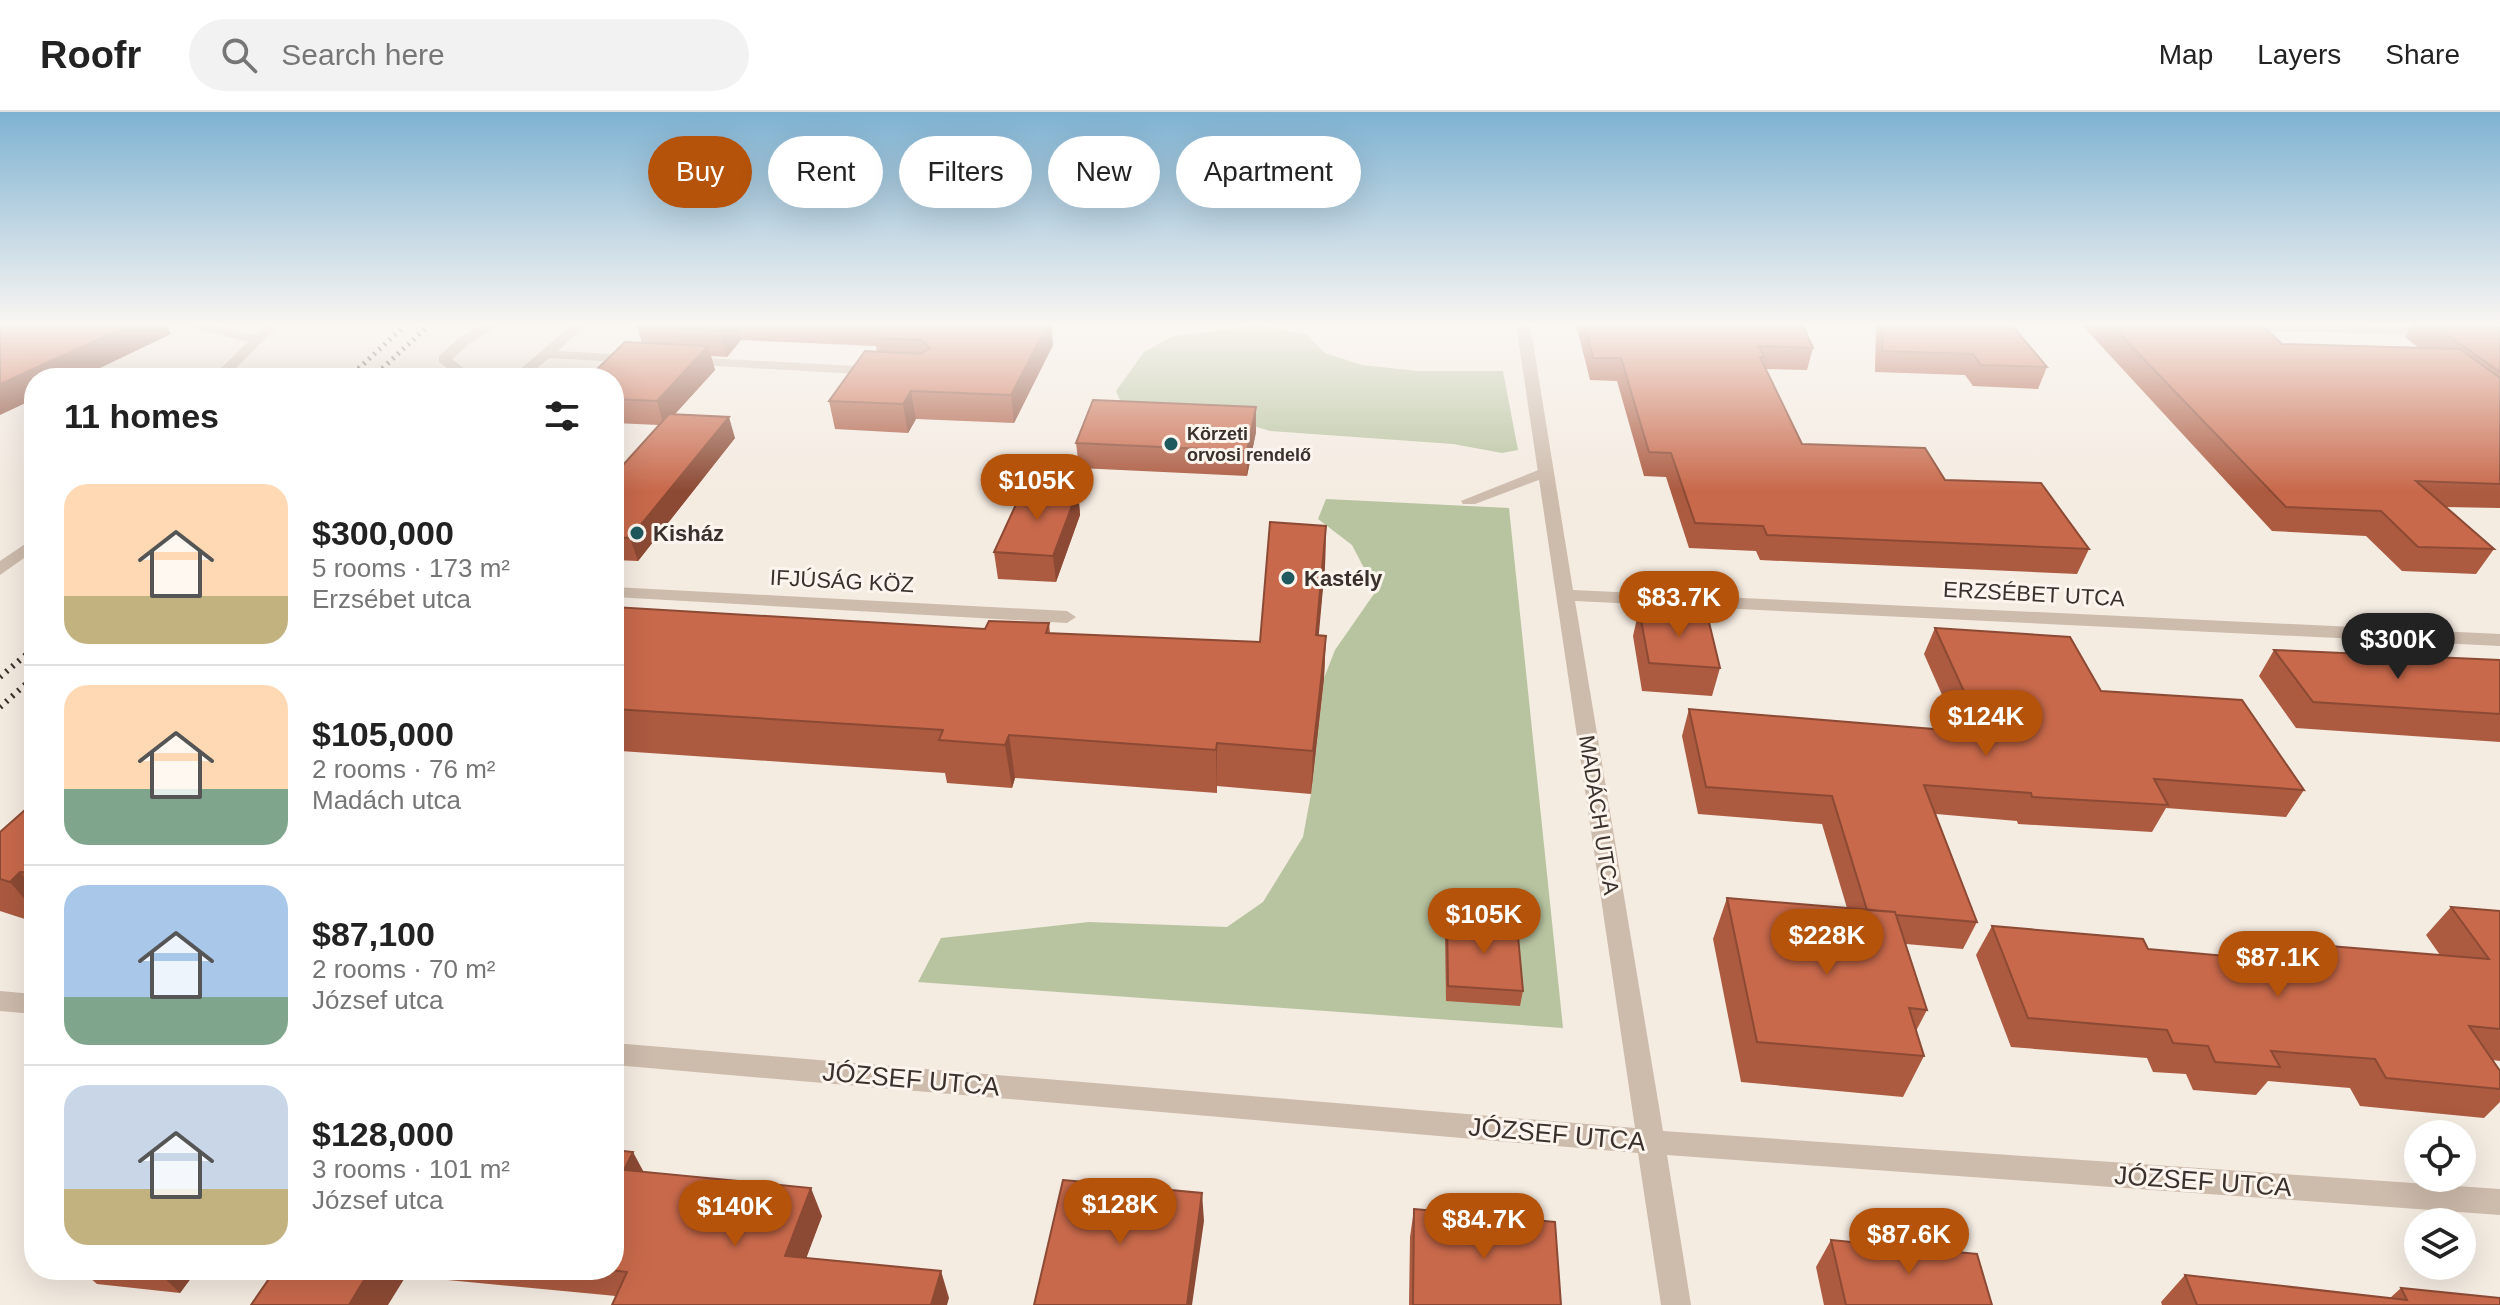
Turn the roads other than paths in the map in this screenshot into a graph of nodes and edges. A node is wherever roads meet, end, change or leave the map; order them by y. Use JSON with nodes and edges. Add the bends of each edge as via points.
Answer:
{"nodes":[{"id":1,"x":1532,"y":380,"type":"edge"},
{"id":2,"x":1546,"y":472,"type":"junction"},
{"id":3,"x":1469,"y":501,"type":"dead end"},
{"id":4,"x":24,"y":551,"type":"edge"},
{"id":5,"x":0,"y":570,"type":"edge"},
{"id":6,"x":624,"y":593,"type":"edge"},
{"id":7,"x":1565,"y":595,"type":"junction"},
{"id":8,"x":1067,"y":617,"type":"dead end"},
{"id":9,"x":2500,"y":640,"type":"edge"},
{"id":10,"x":0,"y":1001,"type":"edge"},
{"id":11,"x":24,"y":1003,"type":"edge"},
{"id":12,"x":624,"y":1055,"type":"edge"},
{"id":13,"x":1650,"y":1142,"type":"junction"},
{"id":14,"x":2500,"y":1202,"type":"edge"},
{"id":15,"x":1676,"y":1305,"type":"edge"}],
"edges":[{"from":1,"to":2,"type":"street","name":"MADÁCH UTCA"},
{"from":2,"to":3,"type":"street"},
{"from":2,"to":7,"type":"street","name":"MADÁCH UTCA"},
{"from":4,"to":5,"type":"street"},
{"from":6,"to":8,"type":"street","name":"IFJÚSÁG KÖZ"},
{"from":7,"to":9,"type":"street","name":"ERZSÉBET UTCA"},
{"from":7,"to":13,"type":"street","name":"MADÁCH UTCA"},
{"from":10,"to":11,"type":"street"},
{"from":12,"to":13,"type":"street","name":"JÓZSEF UTCA"},
{"from":13,"to":14,"type":"street","name":"JÓZSEF UTCA"},
{"from":13,"to":15,"type":"street","name":"MADÁCH UTCA"}]}
